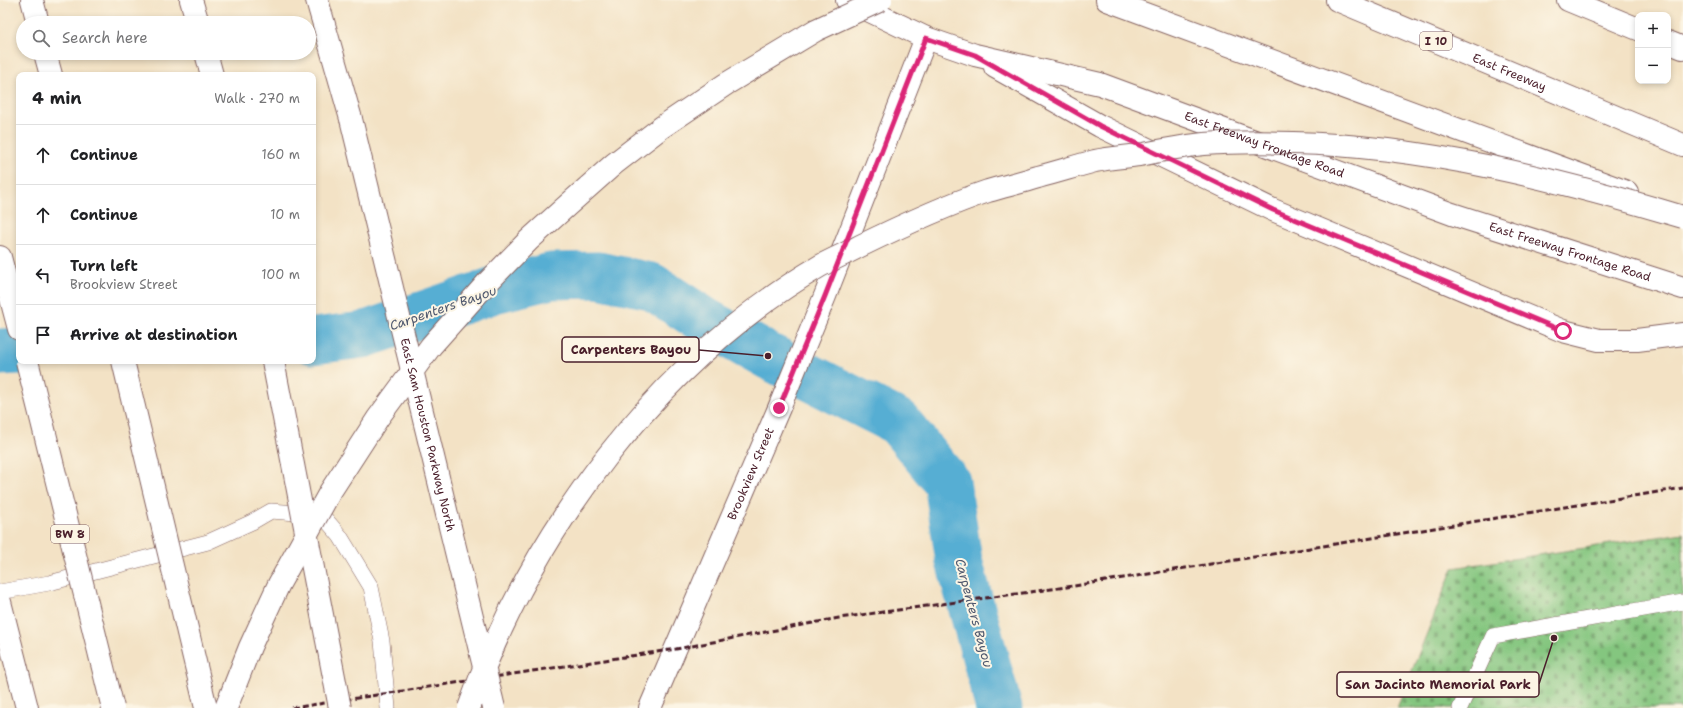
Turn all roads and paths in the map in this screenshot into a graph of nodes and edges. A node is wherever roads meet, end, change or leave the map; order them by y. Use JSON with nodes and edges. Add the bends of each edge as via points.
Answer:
{"nodes":[{"id":1,"x":32,"y":0,"type":"edge"},
{"id":2,"x":191,"y":0,"type":"edge"},
{"id":3,"x":317,"y":0,"type":"edge"},
{"id":4,"x":847,"y":0,"type":"edge"},
{"id":5,"x":881,"y":0,"type":"edge"},
{"id":6,"x":1107,"y":0,"type":"edge"},
{"id":7,"x":1336,"y":0,"type":"edge"},
{"id":8,"x":1570,"y":1,"type":"edge"},
{"id":9,"x":36,"y":16,"type":"edge"},
{"id":10,"x":196,"y":16,"type":"edge"},
{"id":11,"x":1635,"y":28,"type":"edge"},
{"id":12,"x":926,"y":38,"type":"junction"},
{"id":13,"x":1671,"y":43,"type":"edge"},
{"id":14,"x":1683,"y":48,"type":"edge"},
{"id":15,"x":975,"y":55,"type":"junction"},
{"id":16,"x":47,"y":60,"type":"edge"},
{"id":17,"x":208,"y":60,"type":"edge"},
{"id":18,"x":50,"y":72,"type":"edge"},
{"id":19,"x":211,"y":72,"type":"edge"},
{"id":20,"x":1683,"y":145,"type":"edge"},
{"id":21,"x":1683,"y":212,"type":"edge"},
{"id":22,"x":1683,"y":217,"type":"edge"},
{"id":23,"x":0,"y":257,"type":"edge"},
{"id":24,"x":1683,"y":288,"type":"edge"},
{"id":25,"x":16,"y":318,"type":"edge"},
{"id":26,"x":1683,"y":334,"type":"edge"},
{"id":27,"x":28,"y":364,"type":"edge"},
{"id":28,"x":124,"y":364,"type":"edge"},
{"id":29,"x":274,"y":364,"type":"edge"},
{"id":30,"x":0,"y":592,"type":"edge"},
{"id":31,"x":0,"y":602,"type":"edge"},
{"id":32,"x":1683,"y":602,"type":"edge"},
{"id":33,"x":27,"y":708,"type":"edge"},
{"id":34,"x":113,"y":708,"type":"edge"},
{"id":35,"x":206,"y":708,"type":"edge"},
{"id":36,"x":226,"y":708,"type":"edge"},
{"id":37,"x":340,"y":708,"type":"edge"},
{"id":38,"x":388,"y":708,"type":"edge"},
{"id":39,"x":469,"y":708,"type":"edge"},
{"id":40,"x":494,"y":708,"type":"edge"},
{"id":41,"x":650,"y":708,"type":"edge"},
{"id":42,"x":1460,"y":708,"type":"edge"}],
"edges":[{"from":1,"to":9,"type":"main road"},
{"from":2,"to":10,"type":"main road"},
{"from":3,"to":40,"type":"main road","name":"East Sam Houston Parkway North","bridge":true,"via":[[351,119]]},
{"from":4,"to":12,"type":"main road","name":"East Freeway Frontage Road"},
{"from":5,"to":36,"type":"main road","bridge":true,"via":[[816,30],[726,84],[662,127],[570,202],[487,283],[431,346],[378,418],[330,492],[279,584]]},
{"from":6,"to":21,"type":"main road"},
{"from":7,"to":20,"type":"main road","name":"East Freeway","number":"I 10"},
{"from":8,"to":11,"type":"main road"},
{"from":12,"to":15,"type":"main road","name":"East Freeway Frontage Road"},
{"from":12,"to":41,"type":"main road","name":"Brookview Street","via":[[779,408]]},
{"from":13,"to":14,"type":"main road"},
{"from":15,"to":24,"type":"main road","name":"East Freeway Frontage Road","via":[[1100,84],[1452,214]]},
{"from":15,"to":26,"type":"main road","via":[[1100,126],[1273,210],[1563,331],[1599,340],[1637,340]]},
{"from":16,"to":18,"type":"main road"},
{"from":17,"to":19,"type":"main road"},
{"from":22,"to":39,"type":"main road","bridge":true,"via":[[1574,186],[1480,164],[1389,150],[1294,143],[1204,144],[1095,162],[988,191],[897,227],[821,265],[759,306],[682,374],[616,445],[560,523],[534,566],[503,626]]},
{"from":23,"to":25,"type":"main road"},
{"from":27,"to":34,"type":"main road","number":"BW 8","bridge":true},
{"from":28,"to":35,"type":"main road","bridge":true},
{"from":29,"to":37,"type":"main road","bridge":true},
{"from":30,"to":38,"type":"lane","via":[[49,583],[208,542],[271,511],[322,515],[340,536],[371,587],[382,641]]},
{"from":31,"to":33,"type":"main road"},
{"from":32,"to":42,"type":"lane","via":[[1493,636]]}]}
